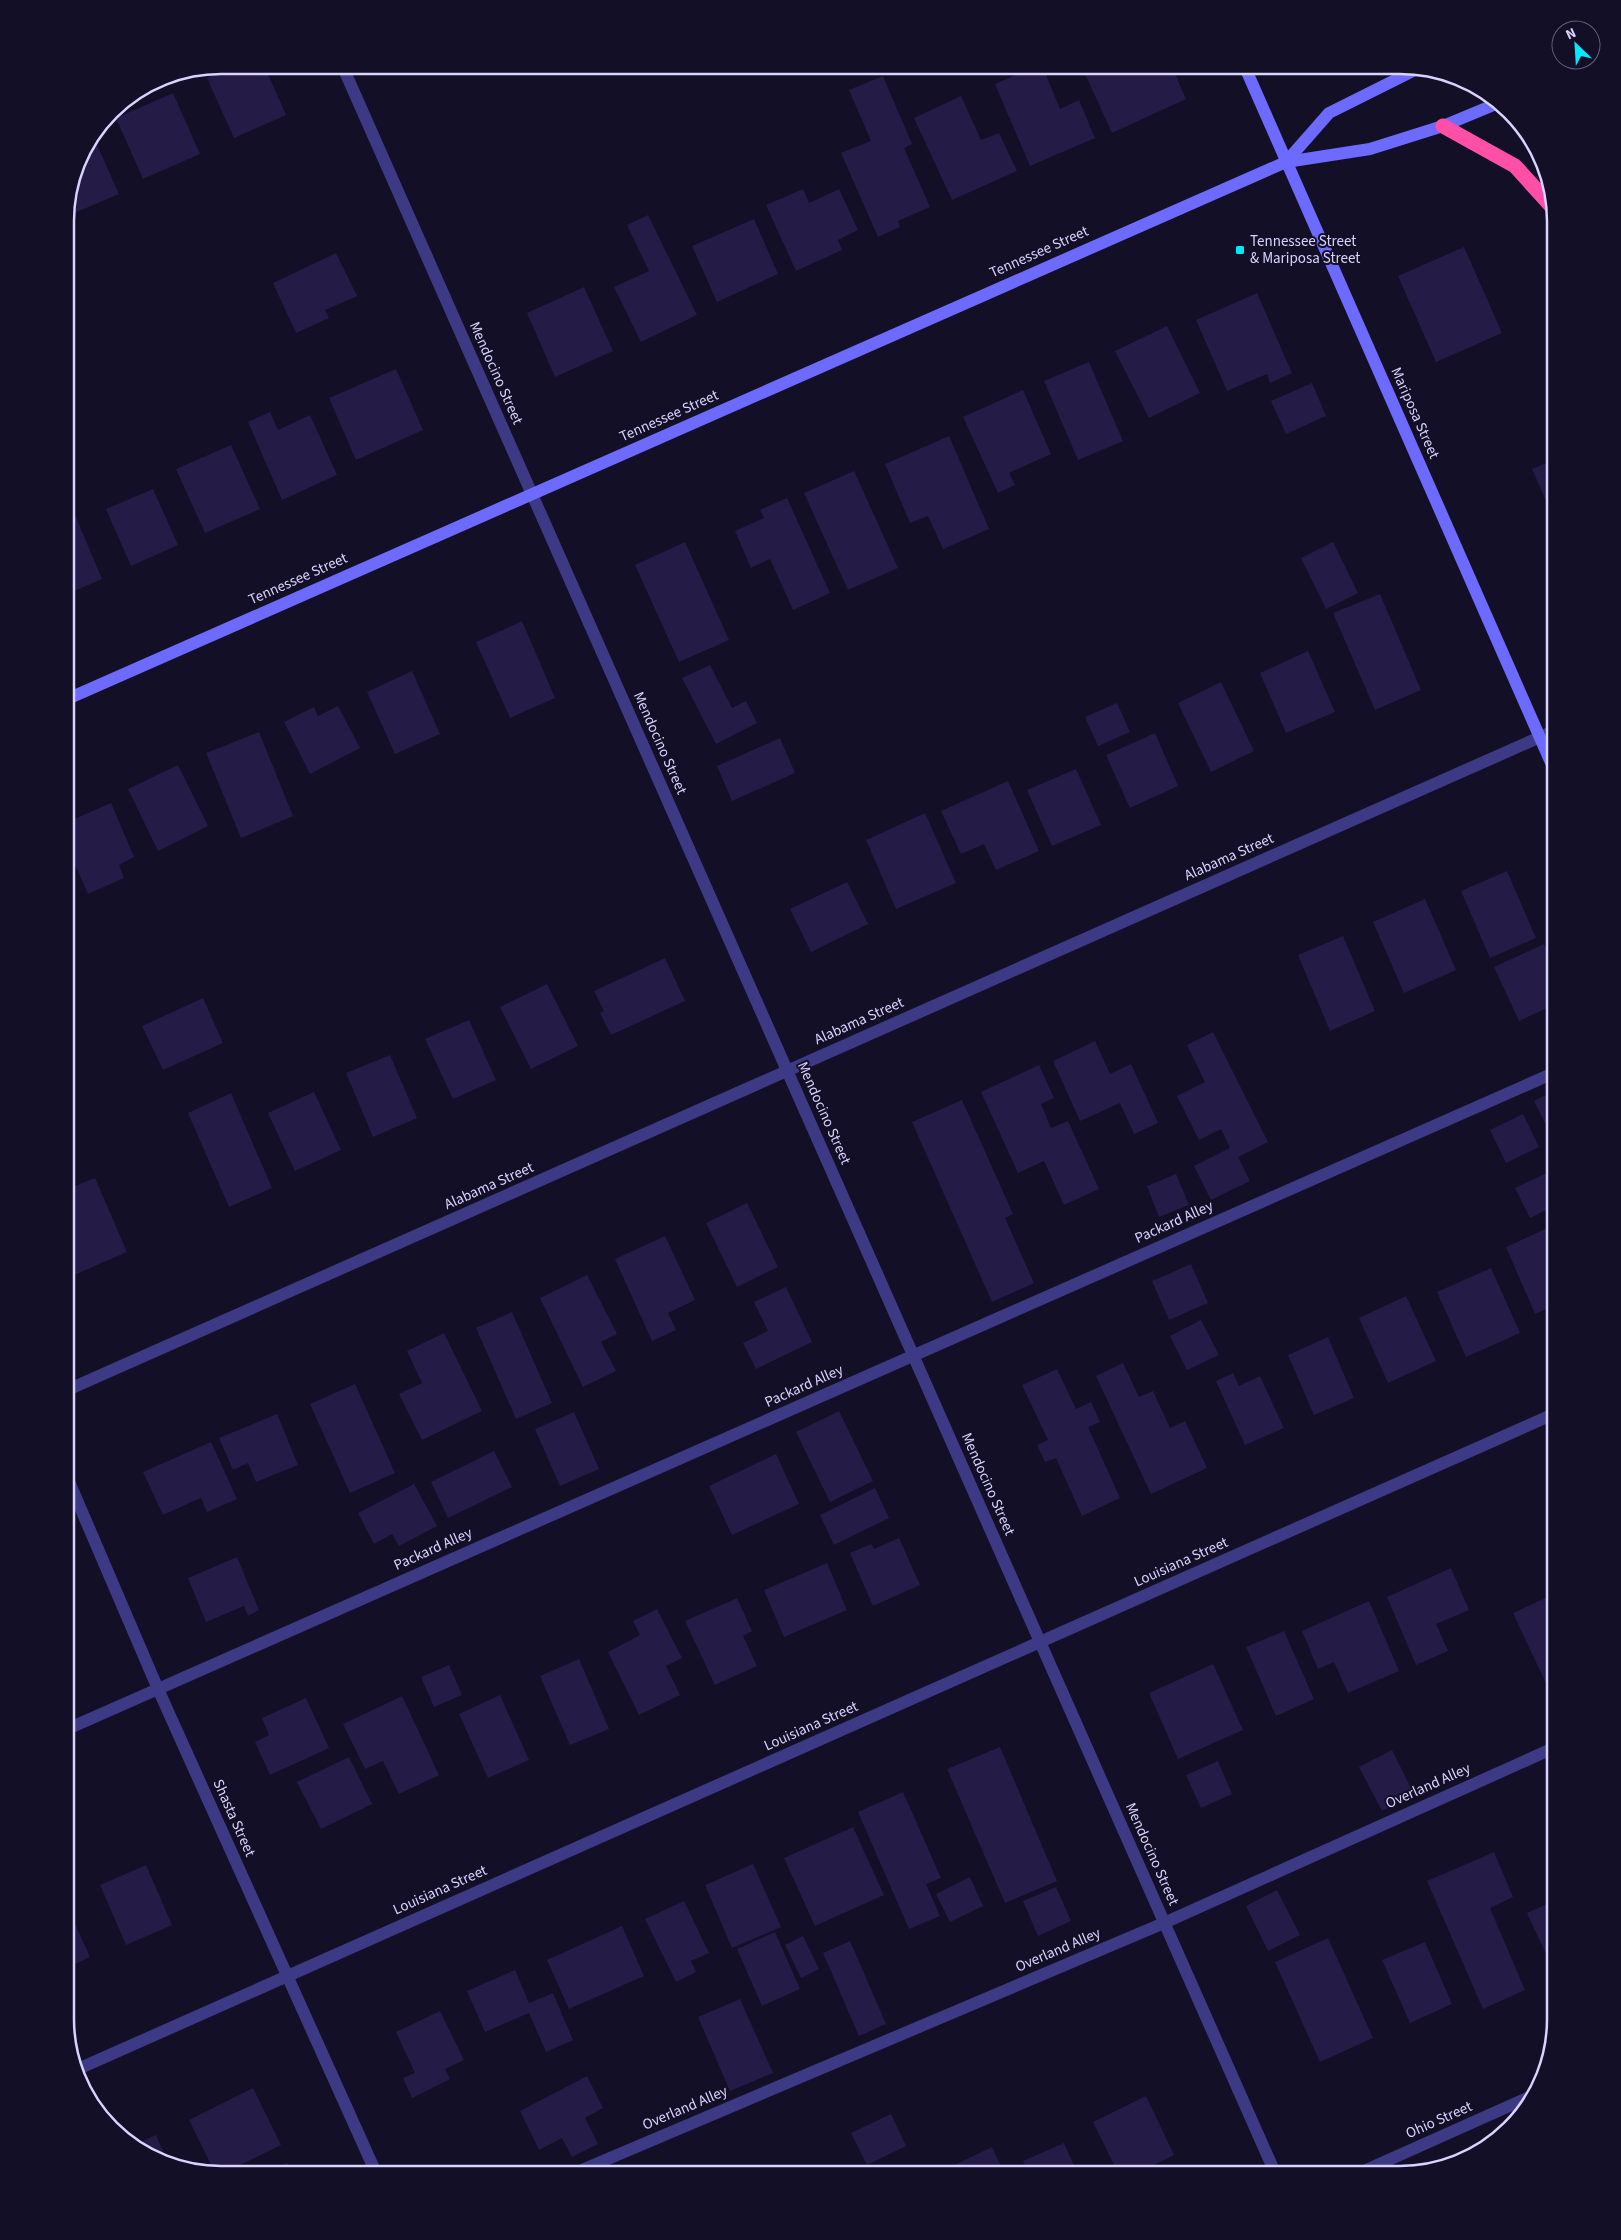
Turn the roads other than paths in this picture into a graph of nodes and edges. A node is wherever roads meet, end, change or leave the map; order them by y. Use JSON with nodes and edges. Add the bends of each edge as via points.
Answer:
{"nodes":[{"id":1,"x":346,"y":74,"type":"edge"},
{"id":2,"x":1248,"y":74,"type":"edge"},
{"id":3,"x":1407,"y":74,"type":"edge"},
{"id":4,"x":1492,"y":106,"type":"edge"},
{"id":5,"x":1444,"y":126,"type":"junction"},
{"id":6,"x":1286,"y":162,"type":"junction"},
{"id":7,"x":1546,"y":201,"type":"edge"},
{"id":8,"x":532,"y":494,"type":"junction"},
{"id":9,"x":74,"y":696,"type":"edge"},
{"id":10,"x":1547,"y":734,"type":"edge"},
{"id":11,"x":1540,"y":737,"type":"junction"},
{"id":12,"x":1547,"y":753,"type":"edge"},
{"id":13,"x":787,"y":1071,"type":"junction"},
{"id":14,"x":1547,"y":1076,"type":"edge"},
{"id":15,"x":913,"y":1355,"type":"junction"},
{"id":16,"x":74,"y":1387,"type":"edge"},
{"id":17,"x":1547,"y":1417,"type":"edge"},
{"id":18,"x":74,"y":1493,"type":"edge"},
{"id":19,"x":1040,"y":1642,"type":"junction"},
{"id":20,"x":158,"y":1689,"type":"junction"},
{"id":21,"x":74,"y":1726,"type":"edge"},
{"id":22,"x":1547,"y":1751,"type":"edge"},
{"id":23,"x":1164,"y":1923,"type":"junction"},
{"id":24,"x":287,"y":1976,"type":"junction"},
{"id":25,"x":82,"y":2067,"type":"edge"},
{"id":26,"x":1523,"y":2100,"type":"edge"},
{"id":27,"x":373,"y":2166,"type":"edge"},
{"id":28,"x":591,"y":2166,"type":"edge"},
{"id":29,"x":1272,"y":2166,"type":"edge"},
{"id":30,"x":1374,"y":2166,"type":"edge"}],
"edges":[{"from":1,"to":8,"type":"street","name":"Mendocino Street"},
{"from":2,"to":6,"type":"main road","name":"Mariposa Street"},
{"from":3,"to":6,"type":"main road","name":"Tennessee Street","via":[[1329,113]]},
{"from":4,"to":5,"type":"main road","name":"Tennessee Street"},
{"from":5,"to":6,"type":"main road","name":"Tennessee Street","via":[[1370,149]]},
{"from":5,"to":7,"type":"highway","via":[[1515,166]]},
{"from":6,"to":8,"type":"main road","name":"Tennessee Street"},
{"from":6,"to":11,"type":"main road","name":"Mariposa Street"},
{"from":8,"to":9,"type":"main road","name":"Tennessee Street"},
{"from":8,"to":13,"type":"street","name":"Mendocino Street"},
{"from":10,"to":11,"type":"street","name":"Alabama Street"},
{"from":11,"to":12,"type":"main road","name":"Mariposa Street"},
{"from":11,"to":13,"type":"street","name":"Alabama Street"},
{"from":13,"to":15,"type":"street","name":"Mendocino Street"},
{"from":13,"to":16,"type":"street","name":"Alabama Street"},
{"from":14,"to":15,"type":"street","name":"Packard Alley"},
{"from":15,"to":19,"type":"street","name":"Mendocino Street"},
{"from":15,"to":20,"type":"street","name":"Packard Alley"},
{"from":17,"to":19,"type":"street","name":"Louisiana Street"},
{"from":18,"to":20,"type":"street","name":"Shasta Street"},
{"from":19,"to":23,"type":"street","name":"Mendocino Street"},
{"from":19,"to":24,"type":"street","name":"Louisiana Street"},
{"from":20,"to":21,"type":"street","name":"Packard Alley"},
{"from":20,"to":24,"type":"street","name":"Shasta Street"},
{"from":22,"to":23,"type":"street","name":"Overland Alley"},
{"from":23,"to":28,"type":"street","name":"Overland Alley"},
{"from":23,"to":29,"type":"street","name":"Mendocino Street"},
{"from":24,"to":25,"type":"street","name":"Louisiana Street"},
{"from":24,"to":27,"type":"street","name":"Shasta Street"},
{"from":26,"to":30,"type":"street","name":"Ohio Street"}]}
